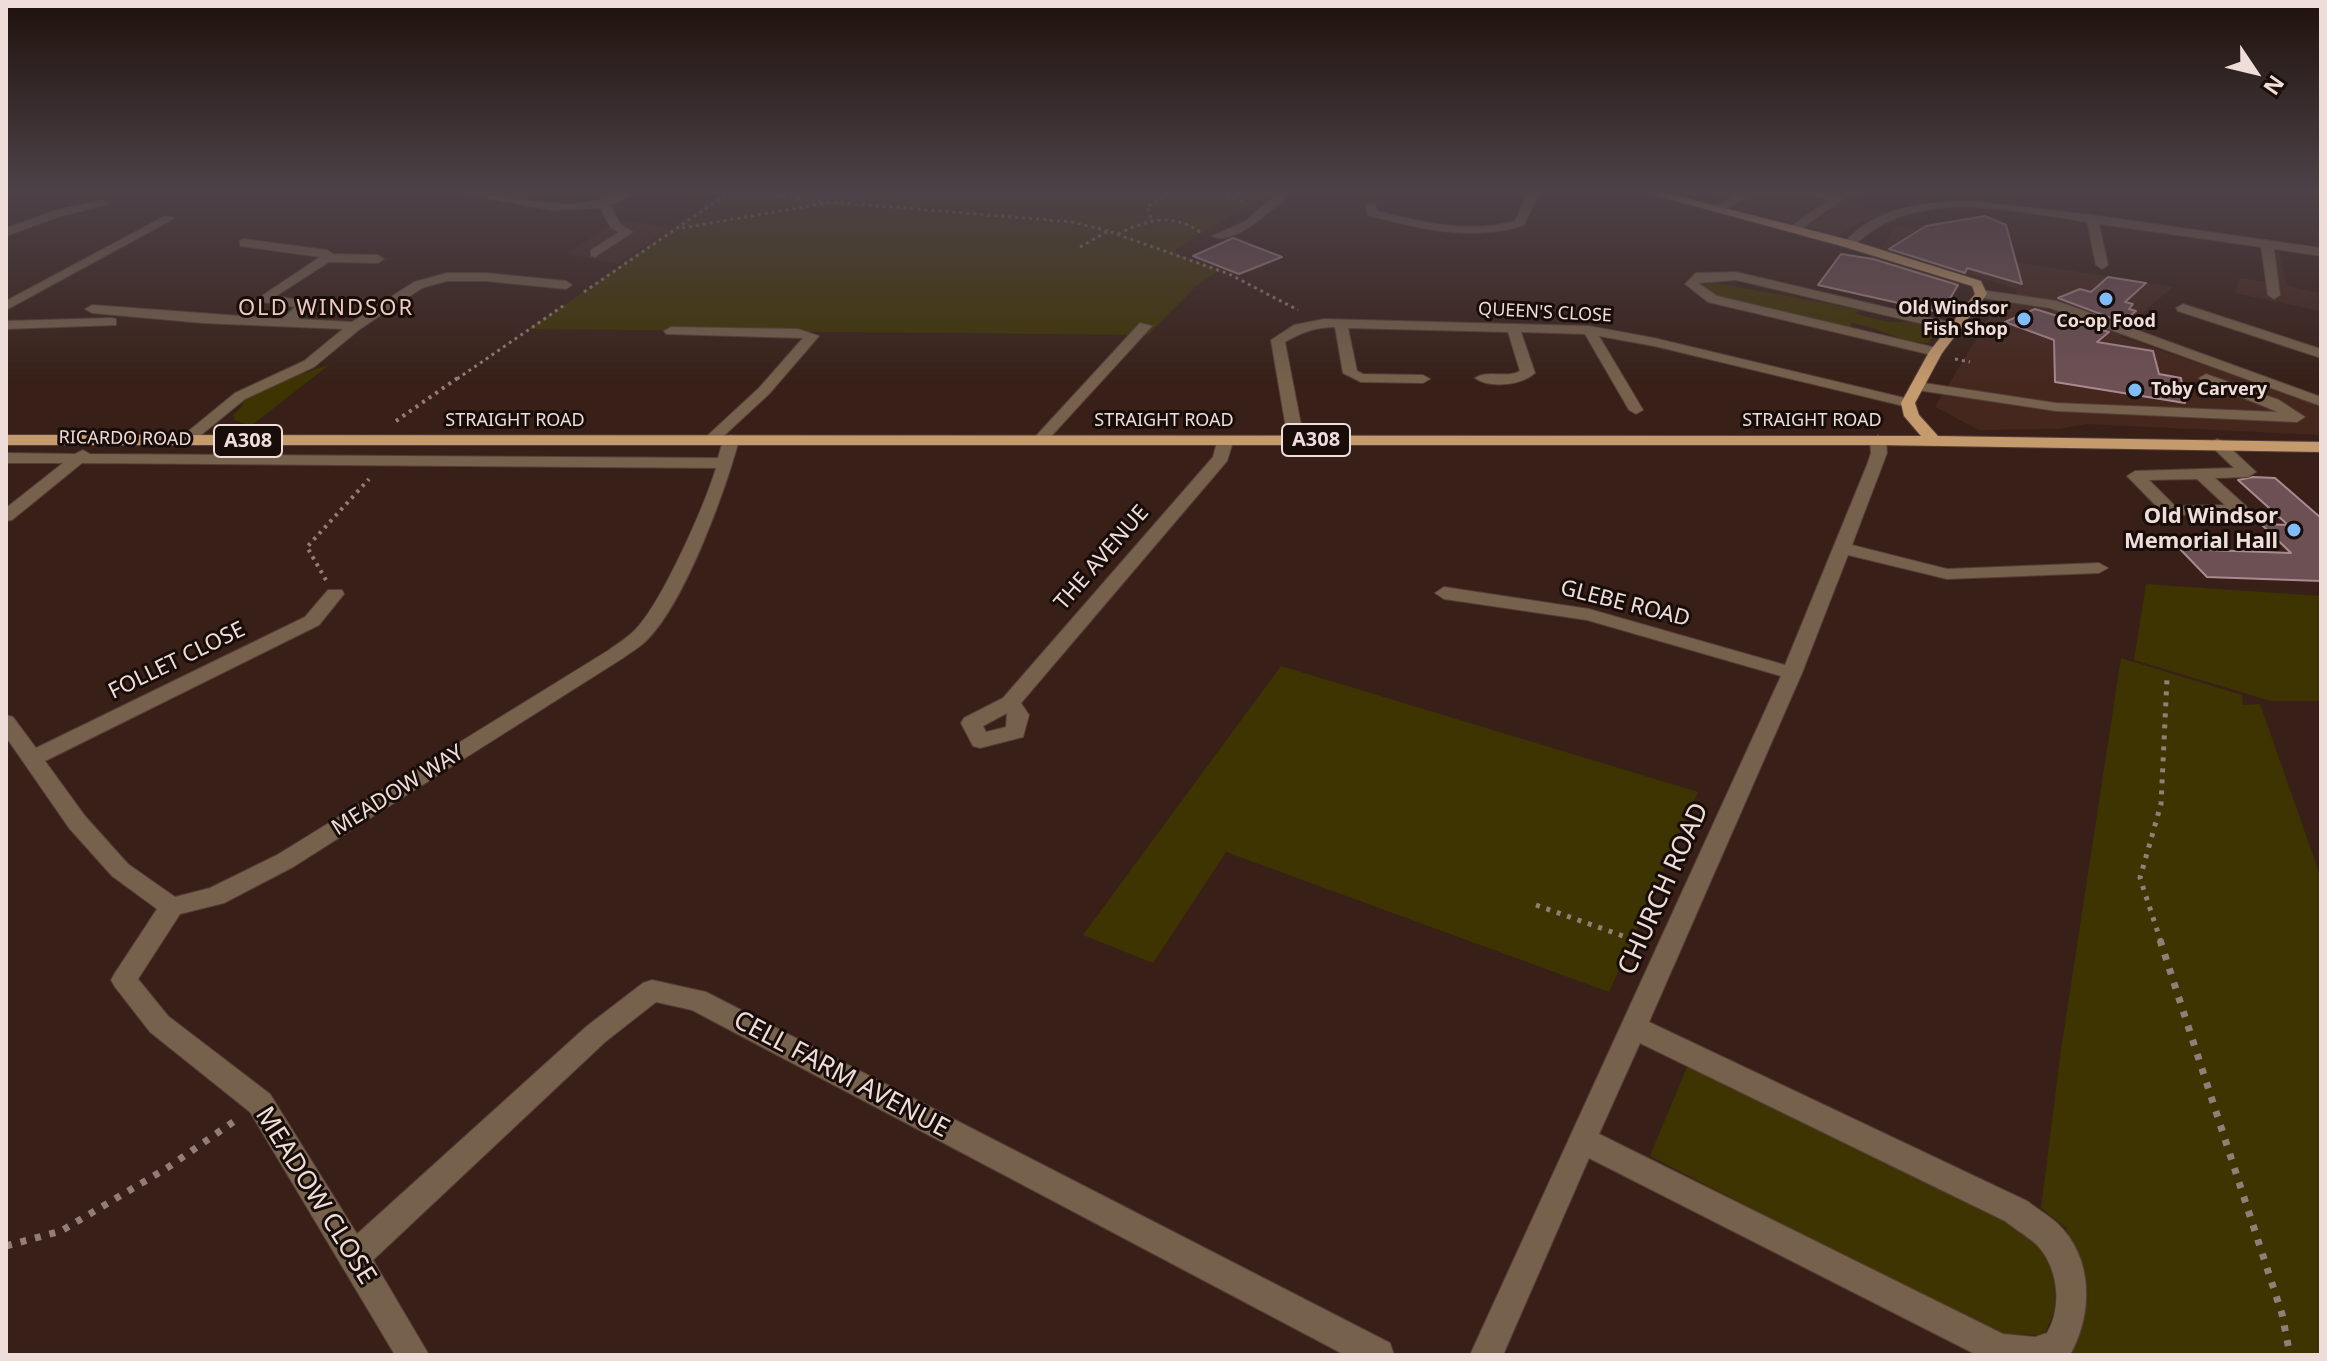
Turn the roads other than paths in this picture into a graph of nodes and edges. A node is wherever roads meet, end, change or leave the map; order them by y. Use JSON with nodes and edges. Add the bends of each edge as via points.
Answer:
{"nodes":[{"id":1,"x":98,"y":257,"type":"edge"},
{"id":2,"x":1885,"y":257,"type":"edge"},
{"id":3,"x":2100,"y":257,"type":"edge"},
{"id":4,"x":2269,"y":257,"type":"edge"},
{"id":5,"x":326,"y":258,"type":"joint"},
{"id":6,"x":378,"y":259,"type":"dead end"},
{"id":7,"x":2102,"y":265,"type":"dead end"},
{"id":8,"x":566,"y":285,"type":"dead end"},
{"id":9,"x":1979,"y":289,"type":"junction"},
{"id":10,"x":2274,"y":295,"type":"dead end"},
{"id":11,"x":6,"y":306,"type":"edge"},
{"id":12,"x":2183,"y":308,"type":"dead end"},
{"id":13,"x":45,"y":309,"type":"dead end"},
{"id":14,"x":92,"y":309,"type":"dead end"},
{"id":15,"x":170,"y":315,"type":"junction"},
{"id":16,"x":1342,"y":323,"type":"junction"},
{"id":17,"x":284,"y":324,"type":"junction"},
{"id":18,"x":6,"y":325,"type":"edge"},
{"id":19,"x":355,"y":326,"type":"junction"},
{"id":20,"x":1145,"y":326,"type":"dead end"},
{"id":21,"x":1953,"y":327,"type":"junction"},
{"id":22,"x":1513,"y":328,"type":"junction"},
{"id":23,"x":1589,"y":330,"type":"junction"},
{"id":24,"x":671,"y":331,"type":"dead end"},
{"id":25,"x":1936,"y":352,"type":"junction"},
{"id":26,"x":2321,"y":354,"type":"edge"},
{"id":27,"x":1482,"y":378,"type":"dead end"},
{"id":28,"x":2206,"y":378,"type":"dead end"},
{"id":29,"x":1423,"y":379,"type":"dead end"},
{"id":30,"x":1917,"y":386,"type":"junction"},
{"id":31,"x":2321,"y":402,"type":"edge"},
{"id":32,"x":1908,"y":403,"type":"junction"},
{"id":33,"x":1636,"y":410,"type":"dead end"},
{"id":34,"x":6,"y":440,"type":"edge"},
{"id":35,"x":102,"y":440,"type":"junction"},
{"id":36,"x":721,"y":440,"type":"junction"},
{"id":37,"x":1040,"y":440,"type":"junction"},
{"id":38,"x":1296,"y":440,"type":"junction"},
{"id":39,"x":1878,"y":440,"type":"junction"},
{"id":40,"x":185,"y":441,"type":"junction"},
{"id":41,"x":1934,"y":441,"type":"junction"},
{"id":42,"x":1225,"y":442,"type":"junction"},
{"id":43,"x":2217,"y":444,"type":"junction"},
{"id":44,"x":2321,"y":447,"type":"edge"},
{"id":45,"x":6,"y":458,"type":"edge"},
{"id":46,"x":79,"y":458,"type":"junction"},
{"id":47,"x":723,"y":463,"type":"junction"},
{"id":48,"x":2201,"y":474,"type":"junction"},
{"id":49,"x":6,"y":516,"type":"edge"},
{"id":50,"x":1842,"y":548,"type":"junction"},
{"id":51,"x":2099,"y":568,"type":"dead end"},
{"id":52,"x":1444,"y":593,"type":"dead end"},
{"id":53,"x":335,"y":594,"type":"road end"},
{"id":54,"x":1792,"y":673,"type":"junction"},
{"id":55,"x":1010,"y":703,"type":"dead end"},
{"id":56,"x":6,"y":722,"type":"edge"},
{"id":57,"x":31,"y":759,"type":"junction"},
{"id":58,"x":172,"y":907,"type":"junction"},
{"id":59,"x":1633,"y":1027,"type":"junction"},
{"id":60,"x":1582,"y":1140,"type":"junction"},
{"id":61,"x":355,"y":1256,"type":"junction"},
{"id":62,"x":2006,"y":1352,"type":"edge"},
{"id":63,"x":413,"y":1355,"type":"edge"},
{"id":64,"x":1378,"y":1355,"type":"edge"},
{"id":65,"x":1486,"y":1355,"type":"edge"}],
"edges":[{"from":1,"to":11,"type":"street"},
{"from":2,"to":9,"type":"main road"},
{"from":3,"to":7,"type":"street"},
{"from":4,"to":10,"type":"street"},
{"from":5,"to":6,"type":"street"},
{"from":5,"to":17,"type":"street","via":[[269,295],[268,299],[303,309]]},
{"from":8,"to":19,"type":"street","via":[[512,273],[447,277],[418,285]]},
{"from":9,"to":21,"type":"main road"},
{"from":9,"to":31,"type":"street","via":[[2052,304]]},
{"from":11,"to":13,"type":"street"},
{"from":12,"to":26,"type":"street"},
{"from":14,"to":15,"type":"street"},
{"from":15,"to":17,"type":"street"},
{"from":15,"to":18,"type":"street"},
{"from":16,"to":22,"type":"street","name":"QUEEN'S CLOSE"},
{"from":16,"to":29,"type":"street","via":[[1350,373],[1361,378]]},
{"from":16,"to":38,"type":"street","name":"QUEEN'S CLOSE","via":[[1299,328],[1278,340]]},
{"from":17,"to":19,"type":"street"},
{"from":19,"to":40,"type":"street","via":[[309,364],[240,396]]},
{"from":20,"to":37,"type":"street"},
{"from":21,"to":25,"type":"main road"},
{"from":21,"to":25,"type":"street","via":[[1736,276],[1696,277],[1691,284],[1713,299]]},
{"from":22,"to":23,"type":"street","name":"QUEEN'S CLOSE"},
{"from":22,"to":27,"type":"street","via":[[1528,373],[1517,379]]},
{"from":23,"to":32,"type":"street","name":"QUEEN'S CLOSE"},
{"from":23,"to":33,"type":"street"},
{"from":24,"to":36,"type":"street","via":[[812,336]]},
{"from":25,"to":30,"type":"main road"},
{"from":28,"to":30,"type":"street","via":[[2297,417],[2056,407]]},
{"from":30,"to":32,"type":"main road"},
{"from":32,"to":41,"type":"main road","via":[[1912,416]]},
{"from":34,"to":35,"type":"main road","name":"STRAIGHT ROAD","number":"A308"},
{"from":35,"to":40,"type":"main road","name":"STRAIGHT ROAD","number":"A308"},
{"from":35,"to":46,"type":"street"},
{"from":36,"to":37,"type":"main road","name":"STRAIGHT ROAD","number":"A308"},
{"from":36,"to":40,"type":"main road","name":"STRAIGHT ROAD","number":"A308"},
{"from":36,"to":47,"type":"street","name":"MEADOW WAY"},
{"from":37,"to":42,"type":"main road","name":"STRAIGHT ROAD","number":"A308"},
{"from":38,"to":39,"type":"main road","name":"STRAIGHT ROAD","number":"A308"},
{"from":38,"to":42,"type":"main road","name":"STRAIGHT ROAD","number":"A308"},
{"from":39,"to":41,"type":"main road","name":"STRAIGHT ROAD","number":"A308"},
{"from":39,"to":50,"type":"street","name":"CHURCH ROAD","via":[[1879,453]]},
{"from":41,"to":43,"type":"main road","name":"STRAIGHT ROAD","number":"A308"},
{"from":42,"to":55,"type":"street","name":"THE AVENUE","via":[[1221,458]]},
{"from":43,"to":44,"type":"main road","name":"STRAIGHT ROAD","number":"A308"},
{"from":43,"to":48,"type":"street","via":[[2248,472]]},
{"from":45,"to":46,"type":"street","name":"RICARDO ROAD"},
{"from":46,"to":47,"type":"street","name":"RICARDO ROAD"},
{"from":46,"to":49,"type":"street"},
{"from":47,"to":58,"type":"street","name":"MEADOW WAY","via":[[718,489],[662,608],[641,635],[285,861],[216,896]]},
{"from":48,"to":48,"type":"street","via":[[2175,475],[2135,476],[2171,511],[2240,510]]},
{"from":50,"to":51,"type":"street","via":[[1947,574]]},
{"from":50,"to":54,"type":"street","name":"CHURCH ROAD"},
{"from":52,"to":54,"type":"street","name":"GLEBE ROAD","via":[[1589,615]]},
{"from":53,"to":57,"type":"street","name":"FOLLET CLOSE","via":[[312,621]]},
{"from":54,"to":59,"type":"street","name":"CHURCH ROAD"},
{"from":56,"to":57,"type":"street"},
{"from":57,"to":58,"type":"street","via":[[120,870]]},
{"from":58,"to":61,"type":"street","name":"MEADOW CLOSE","via":[[124,980],[159,1024],[260,1103]]},
{"from":59,"to":60,"type":"street","name":"CHURCH ROAD"},
{"from":59,"to":62,"type":"street","via":[[1983,1193],[2048,1235],[2066,1264],[2073,1296],[2067,1329],[2058,1345],[2035,1353]]},
{"from":60,"to":62,"type":"street"},
{"from":60,"to":65,"type":"street","name":"CHURCH ROAD"},
{"from":61,"to":63,"type":"street","name":"MEADOW CLOSE"},
{"from":61,"to":64,"type":"street","name":"CELL FARM AVENUE","via":[[596,1034],[652,991],[697,1000]]}]}
